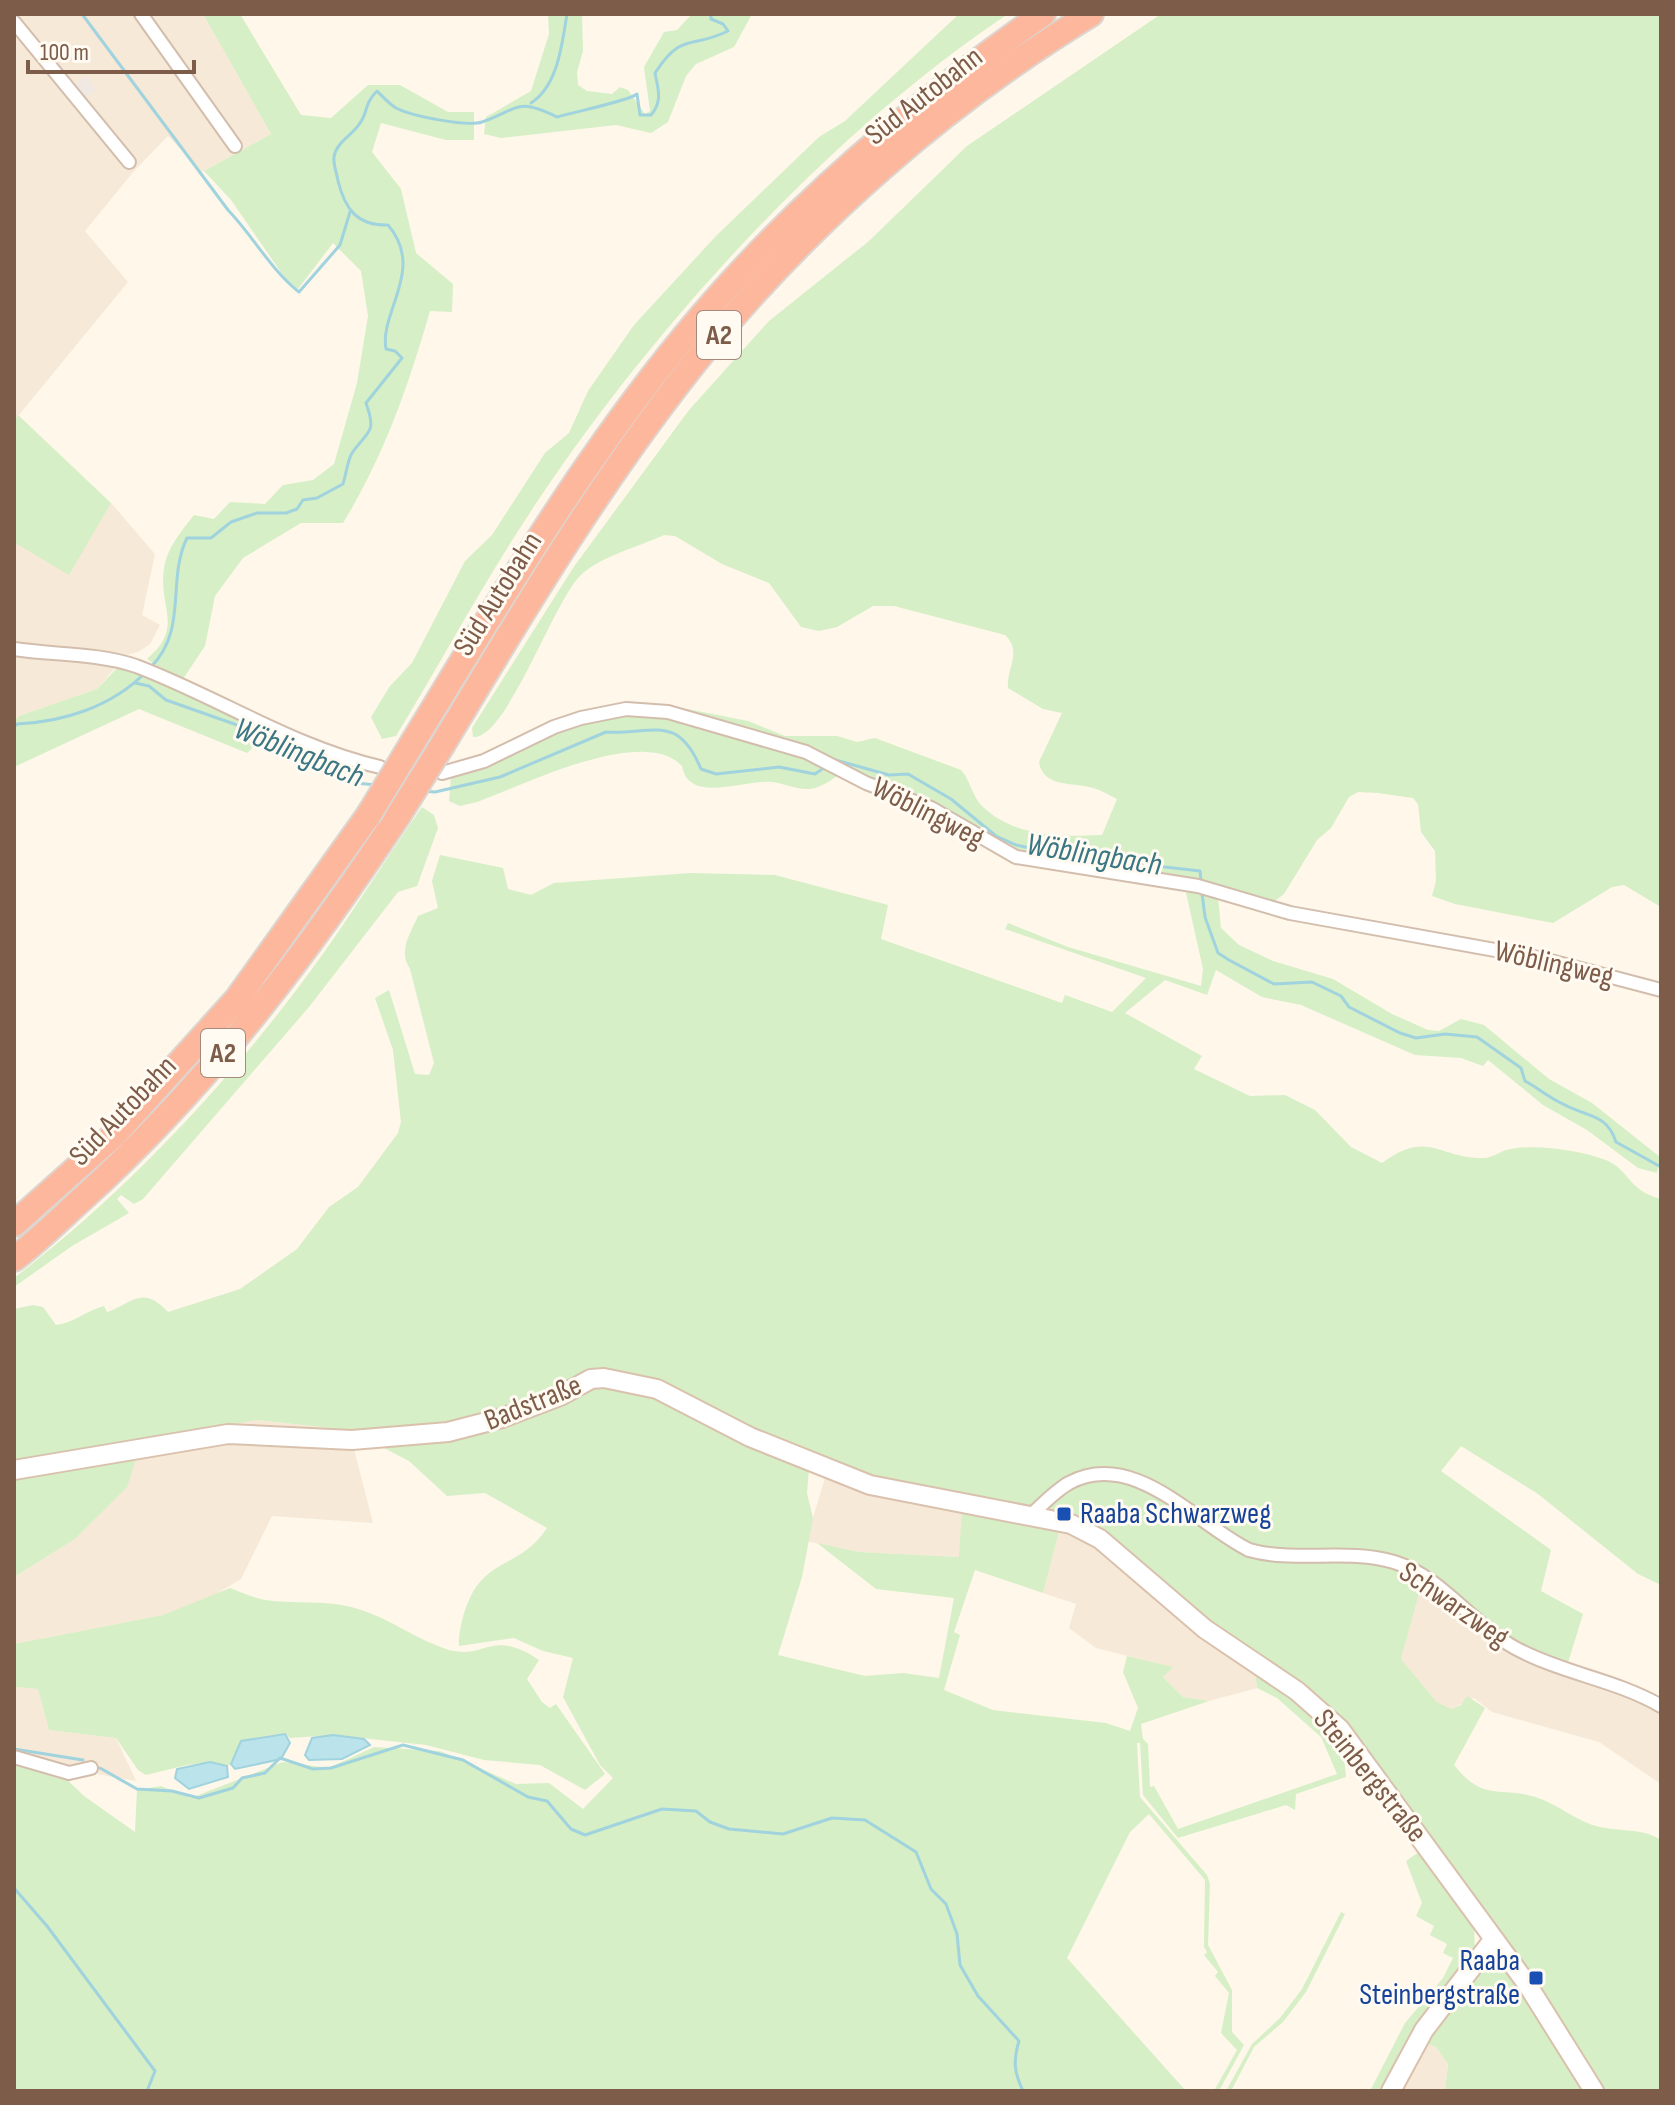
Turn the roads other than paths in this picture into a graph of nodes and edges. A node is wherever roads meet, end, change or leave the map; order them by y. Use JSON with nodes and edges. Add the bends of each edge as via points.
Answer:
{"nodes":[{"id":1,"x":141,"y":14,"type":"edge"},
{"id":2,"x":1043,"y":14,"type":"edge"},
{"id":3,"x":1091,"y":14,"type":"edge"},
{"id":4,"x":14,"y":22,"type":"edge"},
{"id":5,"x":235,"y":146,"type":"dead end"},
{"id":6,"x":129,"y":162,"type":"dead end"},
{"id":7,"x":14,"y":649,"type":"edge"},
{"id":8,"x":380,"y":767,"type":"dead end"},
{"id":9,"x":442,"y":773,"type":"dead end"},
{"id":10,"x":1661,"y":990,"type":"edge"},
{"id":11,"x":14,"y":1224,"type":"edge"},
{"id":12,"x":14,"y":1259,"type":"edge"},
{"id":13,"x":14,"y":1470,"type":"edge"},
{"id":14,"x":1031,"y":1515,"type":"junction"},
{"id":15,"x":1661,"y":1706,"type":"edge"},
{"id":16,"x":14,"y":1757,"type":"edge"},
{"id":17,"x":91,"y":1768,"type":"dead end"},
{"id":18,"x":1493,"y":1940,"type":"junction"},
{"id":19,"x":1391,"y":2091,"type":"edge"},
{"id":20,"x":1594,"y":2091,"type":"edge"}],
"edges":[{"from":1,"to":5,"type":"street"},
{"from":2,"to":11,"type":"highway","name":"Süd Autobahn","number":"A2","bridge":true,"via":[[882,136],[775,236],[685,335],[595,455],[509,584],[368,816],[237,999],[115,1134]]},
{"from":3,"to":12,"type":"highway","name":"Süd Autobahn","number":"A2","bridge":true,"via":[[897,155],[795,251],[705,350],[624,457],[339,905],[253,1019],[132,1154]]},
{"from":4,"to":6,"type":"street"},
{"from":7,"to":8,"type":"street","via":[[140,668],[346,760]]},
{"from":9,"to":10,"type":"street","name":"Wöblingweg","via":[[484,761],[554,727],[626,709],[668,712],[819,758],[931,808],[1016,857],[1198,886],[1290,913],[1539,958]]},
{"from":13,"to":14,"type":"street","name":"Badstraße","via":[[228,1434],[352,1440],[448,1432],[502,1418],[604,1378],[657,1389],[750,1437],[870,1485]]},
{"from":14,"to":15,"type":"street","name":"Schwarzweg","via":[[1056,1491],[1086,1477],[1140,1481],[1249,1550],[1371,1557],[1399,1564],[1519,1651],[1621,1686]]},
{"from":14,"to":18,"type":"street","name":"Steinbergstraße","via":[[1071,1524],[1100,1539],[1205,1629],[1321,1709],[1365,1760]]},
{"from":16,"to":17,"type":"street","via":[[69,1773]]},
{"from":18,"to":19,"type":"street","via":[[1424,2030]]},
{"from":18,"to":20,"type":"street","name":"Steinbergstraße"}]}
